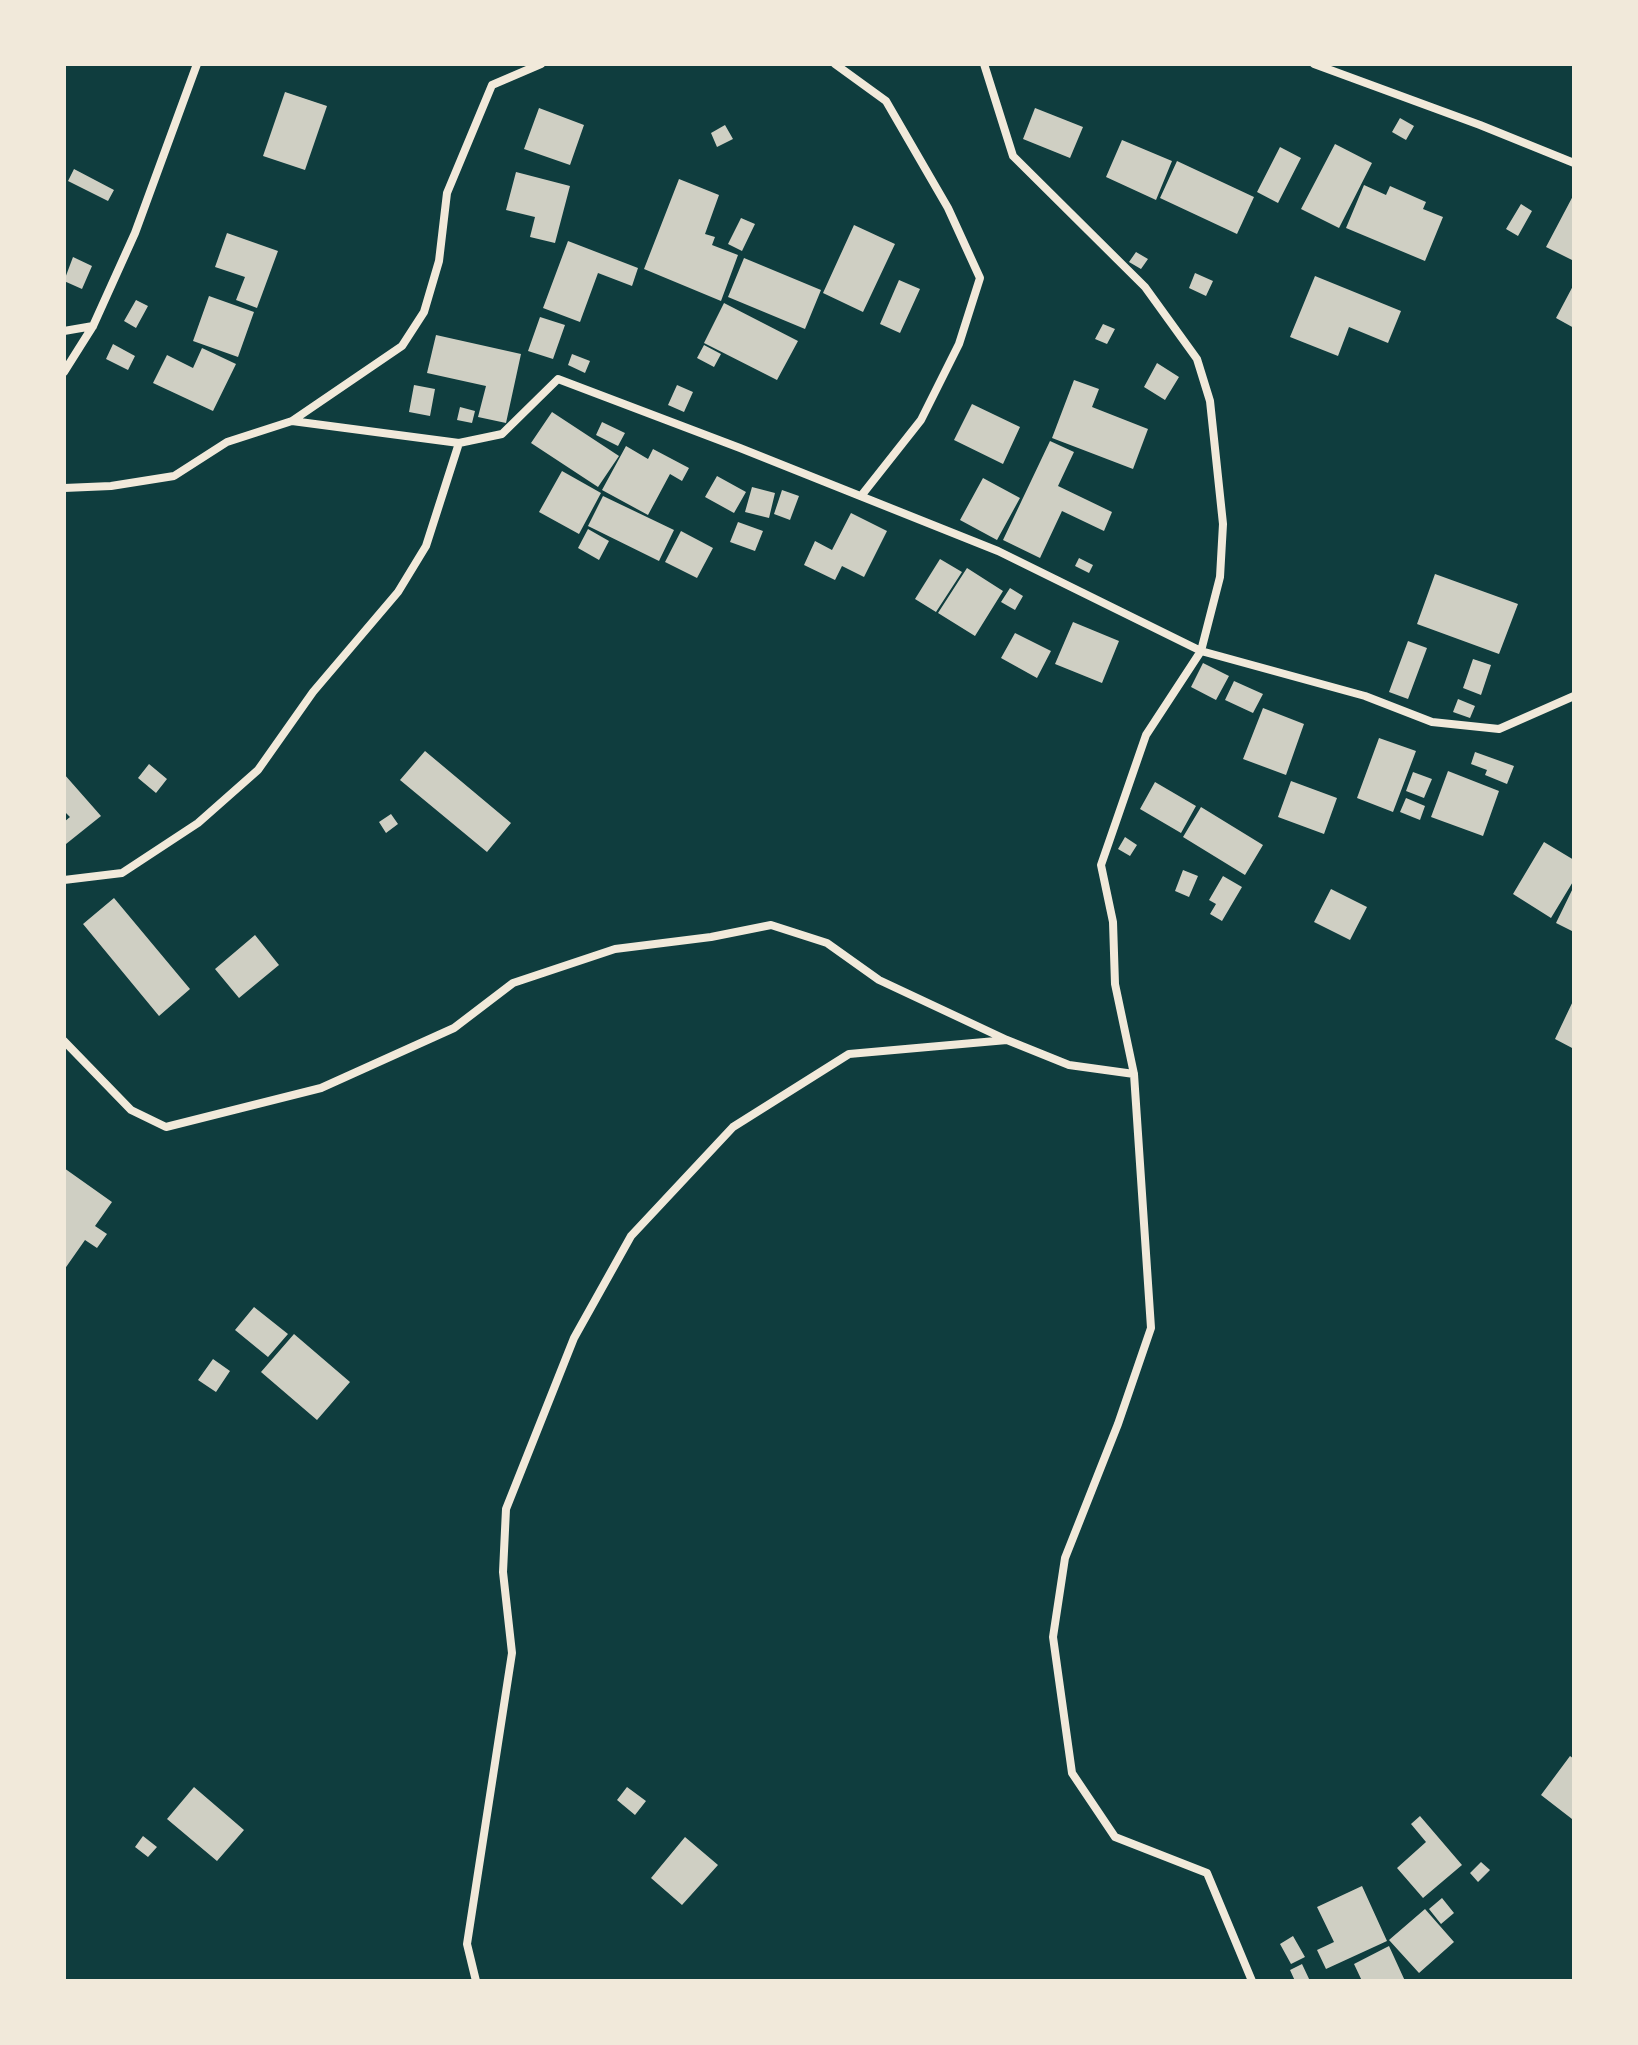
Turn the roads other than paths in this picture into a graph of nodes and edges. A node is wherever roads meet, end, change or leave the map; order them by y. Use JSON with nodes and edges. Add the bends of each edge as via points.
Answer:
{"nodes":[{"id":1,"x":197,"y":64,"type":"edge"},
{"id":2,"x":541,"y":64,"type":"edge"},
{"id":3,"x":835,"y":64,"type":"edge"},
{"id":4,"x":984,"y":64,"type":"edge"},
{"id":5,"x":1314,"y":64,"type":"edge"},
{"id":6,"x":1574,"y":163,"type":"edge"},
{"id":7,"x":93,"y":326,"type":"junction"},
{"id":8,"x":64,"y":331,"type":"edge"},
{"id":9,"x":64,"y":372,"type":"edge"},
{"id":10,"x":292,"y":421,"type":"junction"},
{"id":11,"x":459,"y":443,"type":"junction"},
{"id":12,"x":64,"y":488,"type":"edge"},
{"id":13,"x":861,"y":496,"type":"junction"},
{"id":14,"x":1201,"y":651,"type":"junction"},
{"id":15,"x":1574,"y":696,"type":"edge"},
{"id":16,"x":64,"y":880,"type":"edge"},
{"id":17,"x":1007,"y":1040,"type":"junction"},
{"id":18,"x":64,"y":1041,"type":"edge"},
{"id":19,"x":1134,"y":1074,"type":"junction"},
{"id":20,"x":476,"y":1981,"type":"edge"},
{"id":21,"x":1252,"y":1981,"type":"edge"}],
"edges":[{"from":1,"to":7,"type":"street","via":[[135,233]]},
{"from":2,"to":10,"type":"street","via":[[492,85],[447,193],[439,261],[424,312],[402,346]]},
{"from":3,"to":13,"type":"street","via":[[886,101],[948,208],[980,278],[959,344],[921,420]]},
{"from":4,"to":14,"type":"street","via":[[1013,156],[1145,287],[1197,359],[1210,401],[1223,524],[1220,577]]},
{"from":5,"to":6,"type":"street"},
{"from":7,"to":8,"type":"street"},
{"from":7,"to":9,"type":"street"},
{"from":10,"to":11,"type":"street"},
{"from":10,"to":12,"type":"street","via":[[227,442],[174,476]]},
{"from":11,"to":13,"type":"street","via":[[502,434],[558,379]]},
{"from":11,"to":16,"type":"street","via":[[426,546],[398,592],[313,692],[258,770],[198,823],[122,873]]},
{"from":13,"to":14,"type":"street","via":[[998,551]]},
{"from":14,"to":15,"type":"street","via":[[1365,696],[1432,722],[1499,729]]},
{"from":14,"to":19,"type":"street","via":[[1146,735],[1101,865],[1113,922],[1115,984]]},
{"from":17,"to":18,"type":"street","via":[[879,980],[827,943],[771,925],[615,949],[513,983],[454,1028],[321,1088],[166,1127],[131,1110]]},
{"from":17,"to":19,"type":"street","via":[[1069,1065]]},
{"from":17,"to":20,"type":"street","via":[[849,1054],[733,1127],[631,1236],[574,1338],[506,1509],[503,1572],[512,1653],[467,1944]]},
{"from":19,"to":21,"type":"street","via":[[1151,1328],[1065,1558],[1053,1637],[1072,1773],[1115,1837],[1207,1873]]}]}
